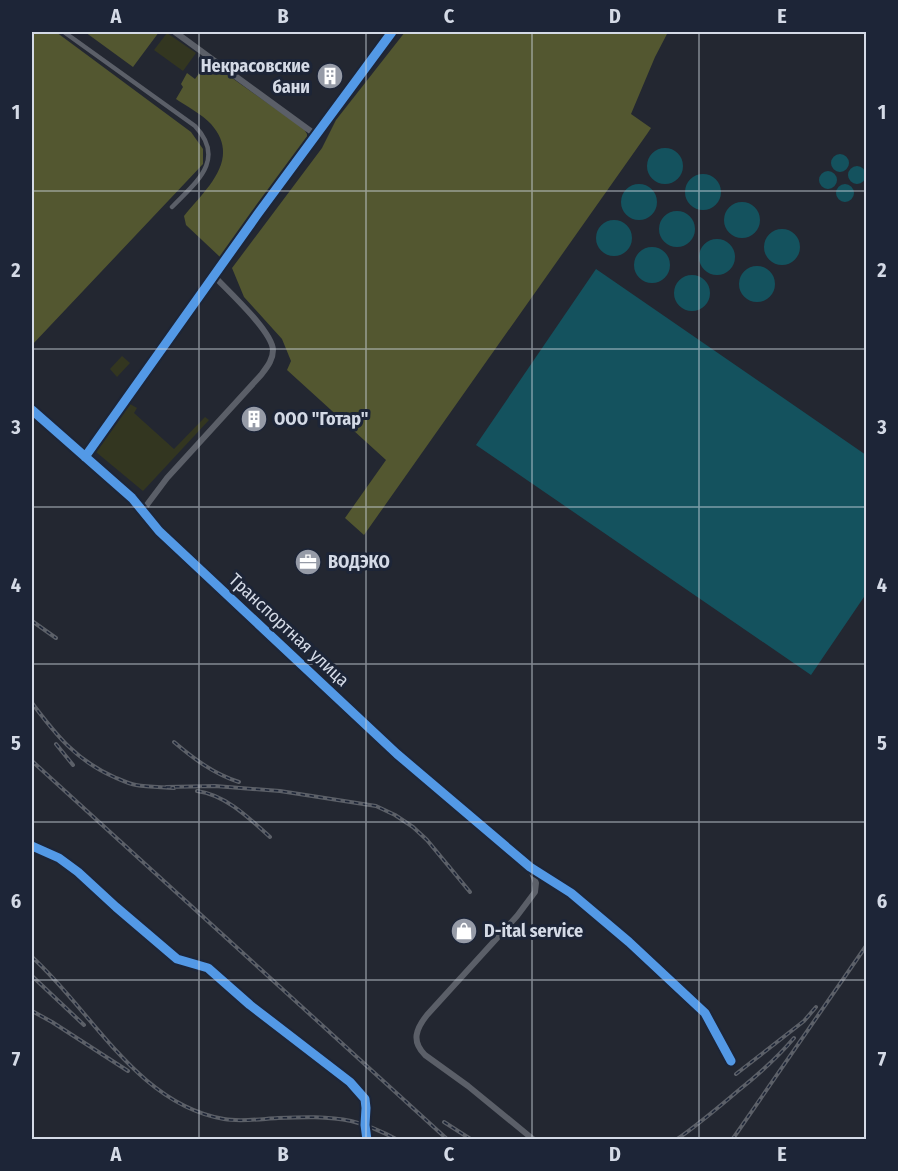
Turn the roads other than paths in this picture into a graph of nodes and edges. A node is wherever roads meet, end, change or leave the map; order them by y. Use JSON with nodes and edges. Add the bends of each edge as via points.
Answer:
{"nodes":[{"id":1,"x":64,"y":32,"type":"edge"},
{"id":2,"x":175,"y":32,"type":"edge"},
{"id":3,"x":392,"y":32,"type":"edge"},
{"id":4,"x":316,"y":135,"type":"junction"},
{"id":5,"x":171,"y":207,"type":"dead end"},
{"id":6,"x":214,"y":276,"type":"junction"},
{"id":7,"x":32,"y":410,"type":"edge"},
{"id":8,"x":85,"y":457,"type":"junction"},
{"id":9,"x":143,"y":510,"type":"junction"},
{"id":10,"x":32,"y":846,"type":"edge"},
{"id":11,"x":530,"y":867,"type":"junction"},
{"id":12,"x":730,"y":1061,"type":"dead end"},
{"id":13,"x":367,"y":1140,"type":"edge"},
{"id":14,"x":534,"y":1140,"type":"edge"}],
"edges":[{"from":1,"to":5,"type":"street","via":[[204,135],[208,165]]},
{"from":2,"to":4,"type":"street"},
{"from":3,"to":4,"type":"street"},
{"from":4,"to":6,"type":"street"},
{"from":6,"to":8,"type":"street"},
{"from":6,"to":9,"type":"street","via":[[267,333],[273,356],[261,375],[166,478]]},
{"from":7,"to":8,"type":"street","name":"Транспортная улица"},
{"from":8,"to":9,"type":"street","name":"Транспортная улица"},
{"from":9,"to":11,"type":"street","name":"Транспортная улица","via":[[159,531],[397,754]]},
{"from":10,"to":13,"type":"street","via":[[78,872],[177,958],[208,968],[350,1082],[365,1099]]},
{"from":11,"to":12,"type":"street","via":[[571,893],[705,1013]]},
{"from":11,"to":14,"type":"street","via":[[535,892],[427,1015],[416,1036],[425,1055]]}]}
